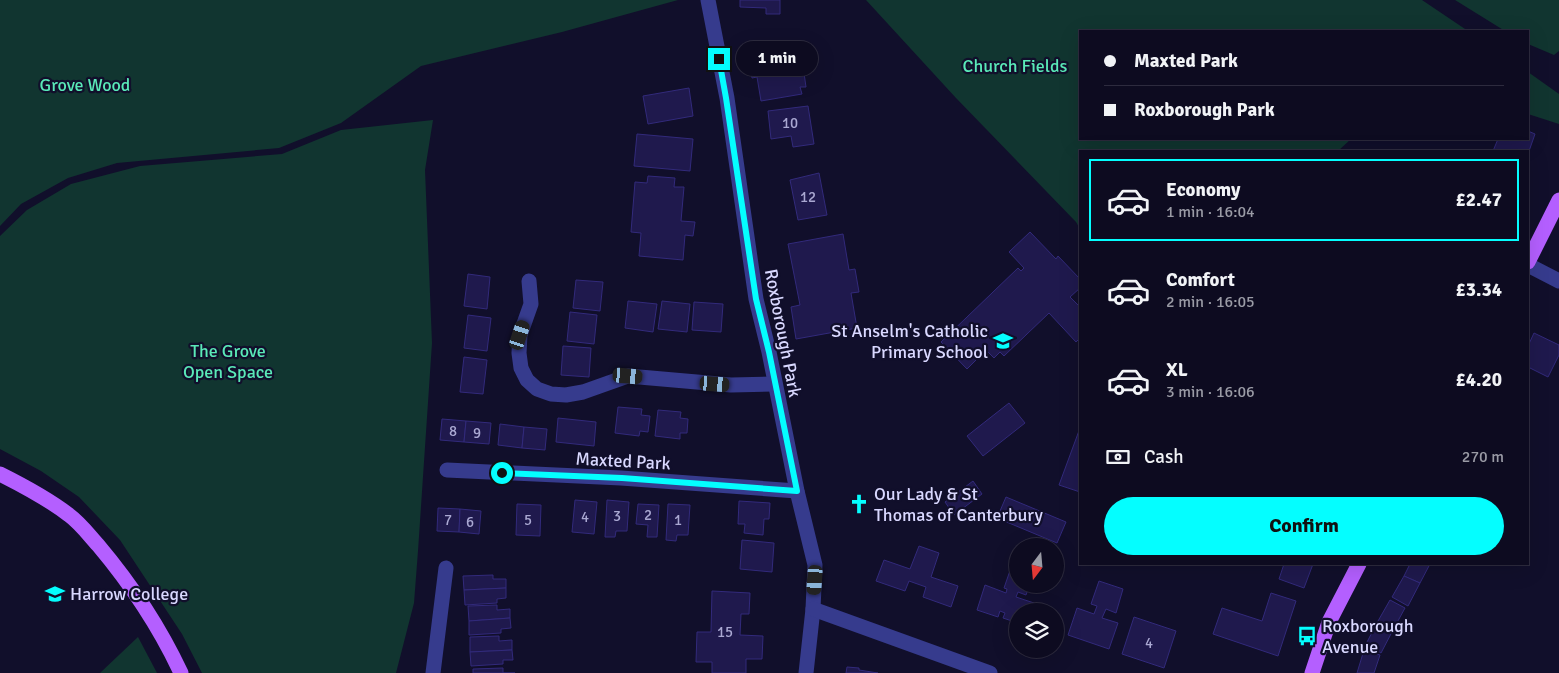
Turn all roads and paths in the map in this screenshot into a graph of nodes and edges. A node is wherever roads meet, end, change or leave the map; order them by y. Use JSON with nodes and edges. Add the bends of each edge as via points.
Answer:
{"nodes":[{"id":1,"x":708,"y":0,"type":"edge"},
{"id":2,"x":1559,"y":200,"type":"edge"},
{"id":3,"x":1529,"y":262,"type":"edge"},
{"id":4,"x":1529,"y":265,"type":"edge"},
{"id":5,"x":529,"y":281,"type":"dead end"},
{"id":6,"x":1559,"y":281,"type":"edge"},
{"id":7,"x":774,"y":384,"type":"junction"},
{"id":8,"x":446,"y":470,"type":"dead end"},
{"id":9,"x":0,"y":474,"type":"edge"},
{"id":10,"x":797,"y":491,"type":"junction"},
{"id":11,"x":1358,"y":565,"type":"edge"},
{"id":12,"x":446,"y":568,"type":"dead end"},
{"id":13,"x":813,"y":609,"type":"junction"},
{"id":14,"x":181,"y":673,"type":"edge"},
{"id":15,"x":433,"y":673,"type":"edge"},
{"id":16,"x":806,"y":673,"type":"edge"},
{"id":17,"x":990,"y":673,"type":"edge"},
{"id":18,"x":1312,"y":673,"type":"edge"}],
"edges":[{"from":1,"to":7,"type":"street","name":"Roxborough Park","via":[[756,299]]},
{"from":2,"to":3,"type":"main road"},
{"from":4,"to":6,"type":"street"},
{"from":5,"to":7,"type":"street","via":[[531,304],[520,335],[520,368],[537,389],[566,395],[628,376],[731,385]]},
{"from":7,"to":10,"type":"street","name":"Roxborough Park"},
{"from":8,"to":10,"type":"street","name":"Maxted Park","via":[[622,478]]},
{"from":9,"to":14,"type":"main road","via":[[35,491],[70,516],[88,534],[151,618]]},
{"from":10,"to":13,"type":"street","name":"Roxborough Park","via":[[815,565]]},
{"from":11,"to":18,"type":"main road","via":[[1329,622]]},
{"from":12,"to":15,"type":"street"},
{"from":13,"to":16,"type":"street","name":"Roxborough Park"},
{"from":13,"to":17,"type":"street"}]}
